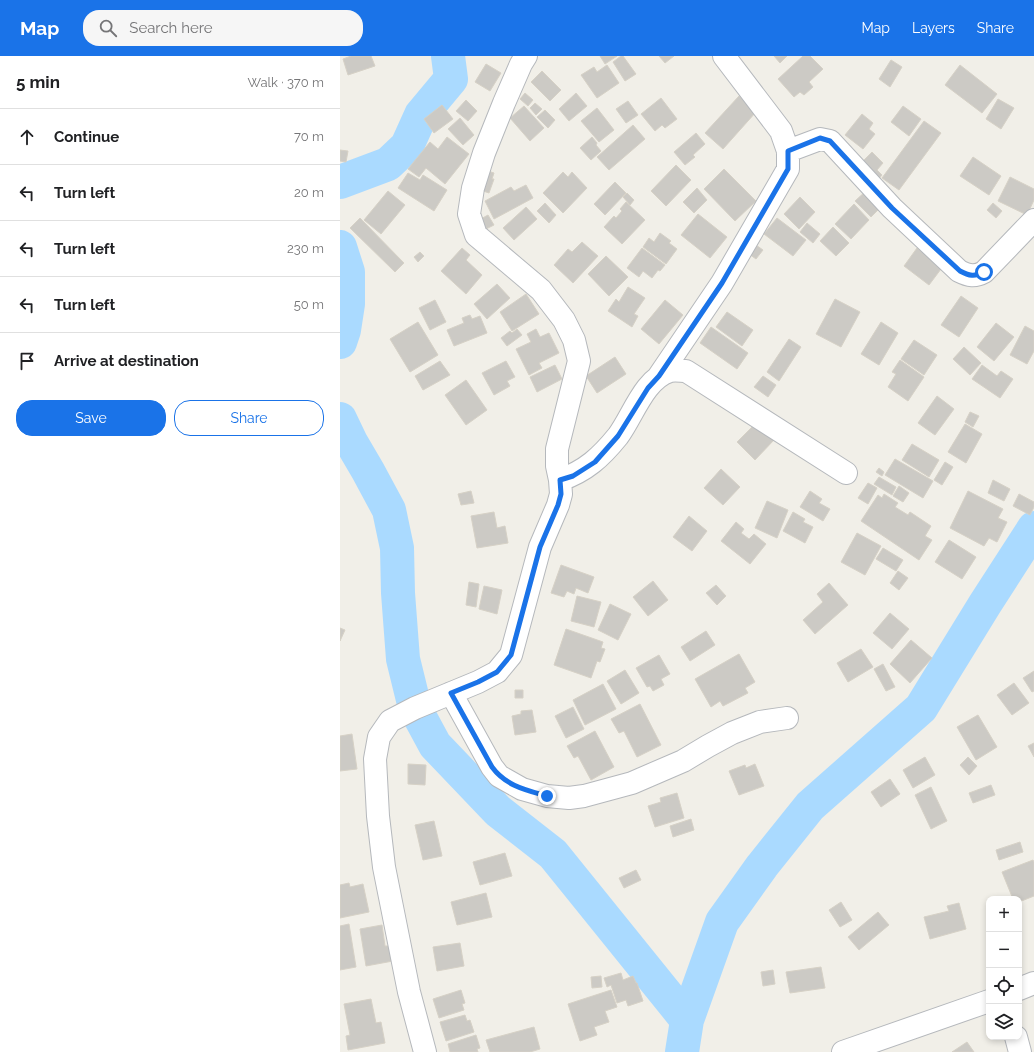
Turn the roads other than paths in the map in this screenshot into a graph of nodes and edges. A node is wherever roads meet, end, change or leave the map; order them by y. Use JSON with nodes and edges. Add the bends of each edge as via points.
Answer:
{"nodes":[{"id":1,"x":526,"y":56,"type":"edge"},
{"id":2,"x":724,"y":56,"type":"edge"},
{"id":3,"x":788,"y":151,"type":"junction"},
{"id":4,"x":1034,"y":220,"type":"edge"},
{"id":5,"x":659,"y":376,"type":"junction"},
{"id":6,"x":846,"y":473,"type":"dead end"},
{"id":7,"x":560,"y":480,"type":"junction"},
{"id":8,"x":451,"y":693,"type":"junction"},
{"id":9,"x":787,"y":718,"type":"dead end"},
{"id":10,"x":1034,"y":983,"type":"edge"},
{"id":11,"x":1022,"y":988,"type":"edge"},
{"id":12,"x":986,"y":1002,"type":"edge"},
{"id":13,"x":1017,"y":1040,"type":"edge"},
{"id":14,"x":425,"y":1052,"type":"edge"},
{"id":15,"x":843,"y":1052,"type":"edge"},
{"id":16,"x":1020,"y":1052,"type":"edge"}],
"edges":[{"from":1,"to":7,"type":"street","via":[[484,153],[473,188],[469,214],[476,235],[541,290],[564,320],[574,340],[579,361],[557,449]]},
{"from":2,"to":3,"type":"street","via":[[781,131]]},
{"from":3,"to":4,"type":"street","via":[[820,138],[830,141],[892,208],[968,276],[977,276],[984,272]]},
{"from":3,"to":5,"type":"street","via":[[788,169],[722,283]]},
{"from":5,"to":6,"type":"street","via":[[671,370],[686,371]]},
{"from":5,"to":7,"type":"street","via":[[648,388],[618,436],[595,462],[573,476]]},
{"from":7,"to":8,"type":"street","via":[[561,494],[558,505],[540,547],[511,655],[497,672]]},
{"from":8,"to":9,"type":"street","via":[[499,776],[522,789],[547,796],[569,798],[632,783],[683,762],[732,733],[760,722]]},
{"from":8,"to":14,"type":"street","via":[[390,721],[379,737],[375,759],[384,867]]},
{"from":10,"to":11,"type":"street"},
{"from":12,"to":15,"type":"street"},
{"from":13,"to":16,"type":"street"}]}
